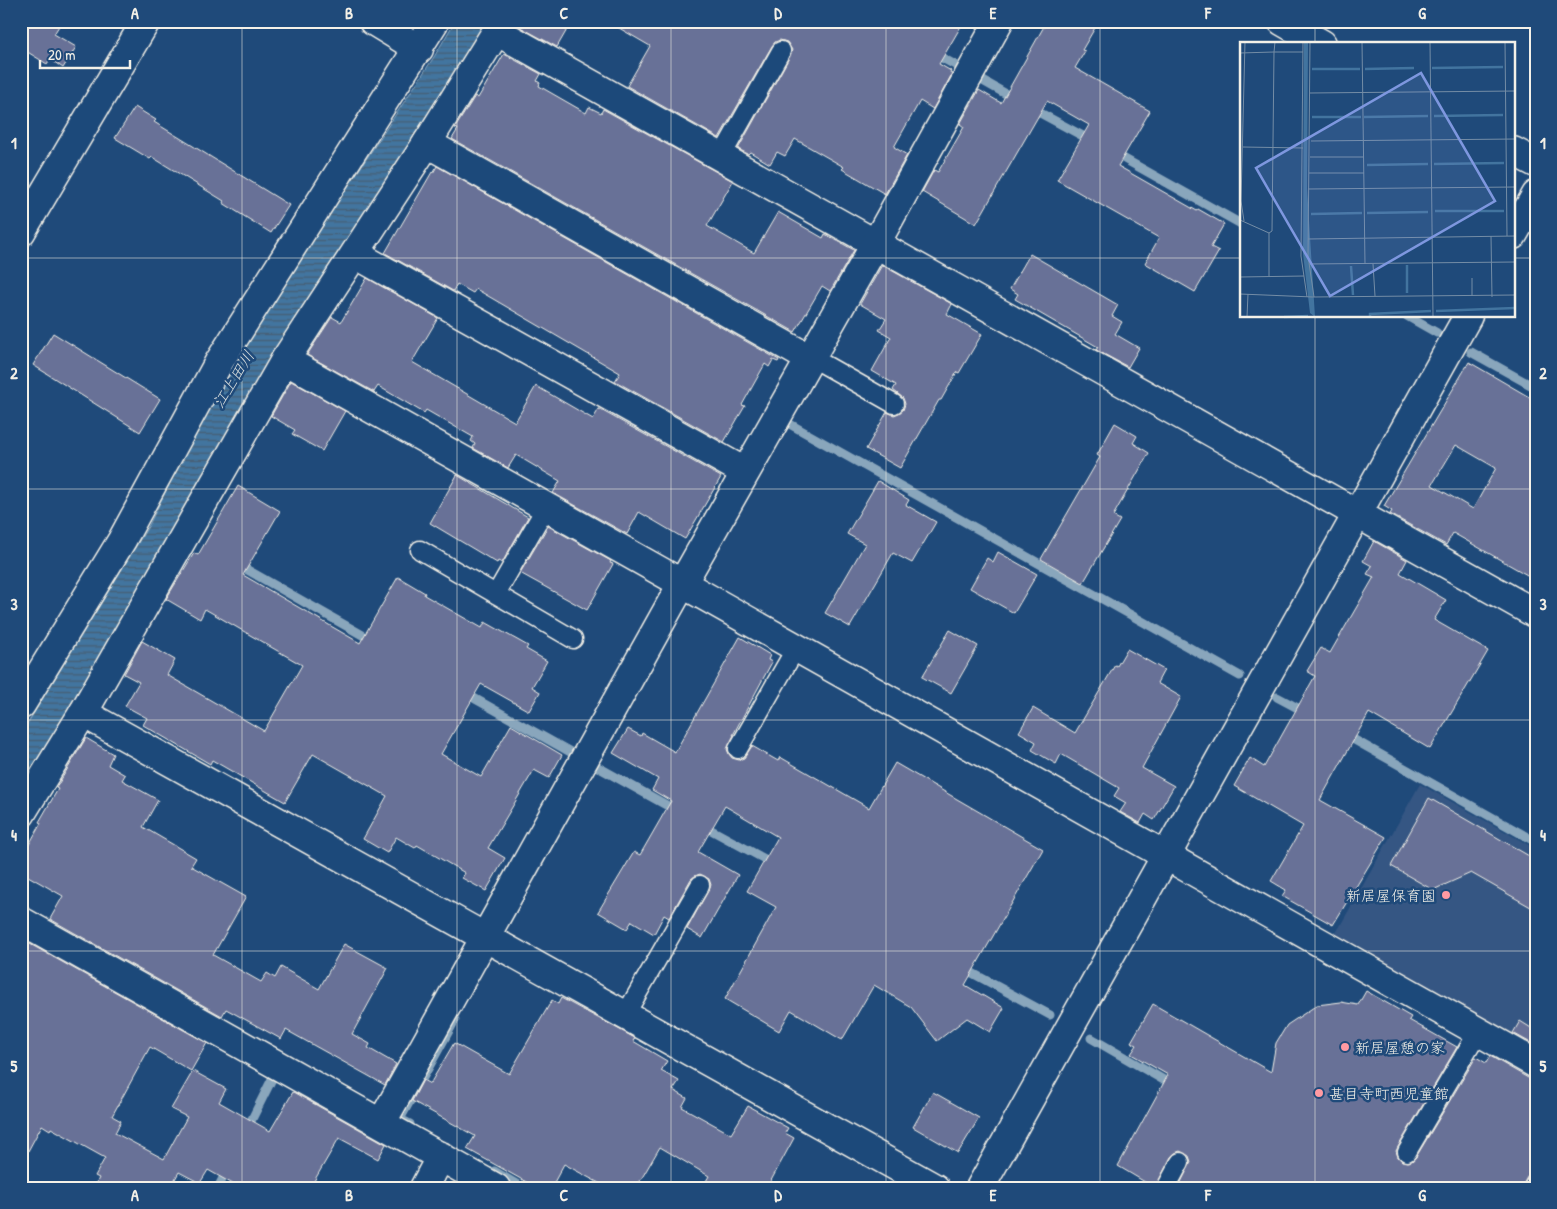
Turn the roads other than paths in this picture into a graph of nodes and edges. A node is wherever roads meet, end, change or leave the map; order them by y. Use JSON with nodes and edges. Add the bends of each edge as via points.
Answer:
{"nodes":[{"id":1,"x":146,"y":21,"type":"edge"},
{"id":2,"x":373,"y":21,"type":"edge"},
{"id":3,"x":435,"y":21,"type":"edge"},
{"id":4,"x":999,"y":21,"type":"edge"},
{"id":5,"x":1282,"y":21,"type":"edge"},
{"id":6,"x":500,"y":26,"type":"edge"},
{"id":7,"x":1319,"y":42,"type":"edge"},
{"id":8,"x":419,"y":49,"type":"junction"},
{"id":9,"x":780,"y":52,"type":"dead end"},
{"id":10,"x":427,"y":143,"type":"junction"},
{"id":11,"x":1514,"y":152,"type":"edge"},
{"id":12,"x":721,"y":157,"type":"junction"},
{"id":13,"x":1536,"y":163,"type":"edge"},
{"id":14,"x":1536,"y":195,"type":"edge"},
{"id":15,"x":21,"y":232,"type":"edge"},
{"id":16,"x":1514,"y":233,"type":"edge"},
{"id":17,"x":876,"y":243,"type":"junction"},
{"id":18,"x":355,"y":254,"type":"junction"},
{"id":19,"x":1467,"y":318,"type":"edge"},
{"id":20,"x":810,"y":358,"type":"junction"},
{"id":21,"x":285,"y":360,"type":"junction"},
{"id":22,"x":894,"y":404,"type":"dead end"},
{"id":23,"x":745,"y":472,"type":"junction"},
{"id":24,"x":546,"y":507,"type":"junction"},
{"id":25,"x":1358,"y":514,"type":"junction"},
{"id":26,"x":420,"y":550,"type":"dead end"},
{"id":27,"x":682,"y":584,"type":"junction"},
{"id":28,"x":496,"y":594,"type":"junction"},
{"id":29,"x":1536,"y":614,"type":"edge"},
{"id":30,"x":573,"y":639,"type":"dead end"},
{"id":31,"x":796,"y":648,"type":"junction"},
{"id":32,"x":21,"y":704,"type":"edge"},
{"id":33,"x":83,"y":713,"type":"junction"},
{"id":34,"x":738,"y":749,"type":"dead end"},
{"id":35,"x":21,"y":814,"type":"edge"},
{"id":36,"x":1166,"y":856,"type":"junction"},
{"id":37,"x":700,"y":885,"type":"dead end"},
{"id":38,"x":21,"y":921,"type":"edge"},
{"id":39,"x":485,"y":937,"type":"junction"},
{"id":40,"x":625,"y":1015,"type":"junction"},
{"id":41,"x":1478,"y":1032,"type":"junction"},
{"id":42,"x":1536,"y":1064,"type":"edge"},
{"id":43,"x":382,"y":1122,"type":"junction"},
{"id":44,"x":1407,"y":1152,"type":"dead end"},
{"id":45,"x":441,"y":1156,"type":"junction"},
{"id":46,"x":1180,"y":1162,"type":"dead end"},
{"id":47,"x":1536,"y":1183,"type":"edge"},
{"id":48,"x":424,"y":1188,"type":"edge"},
{"id":49,"x":496,"y":1188,"type":"edge"},
{"id":50,"x":935,"y":1188,"type":"edge"},
{"id":51,"x":980,"y":1188,"type":"edge"},
{"id":52,"x":1166,"y":1188,"type":"edge"},
{"id":53,"x":1533,"y":1188,"type":"edge"}],
"edges":[{"from":1,"to":15,"type":"street"},
{"from":2,"to":8,"type":"street"},
{"from":3,"to":8,"type":"street"},
{"from":4,"to":17,"type":"street"},
{"from":5,"to":7,"type":"street"},
{"from":6,"to":10,"type":"street"},
{"from":6,"to":12,"type":"street"},
{"from":8,"to":32,"type":"street","via":[[219,362],[122,540]]},
{"from":9,"to":12,"type":"lane"},
{"from":10,"to":18,"type":"street"},
{"from":10,"to":20,"type":"street"},
{"from":11,"to":13,"type":"street"},
{"from":12,"to":17,"type":"street"},
{"from":14,"to":16,"type":"street"},
{"from":17,"to":20,"type":"street"},
{"from":17,"to":25,"type":"street"},
{"from":18,"to":21,"type":"street"},
{"from":18,"to":23,"type":"street"},
{"from":19,"to":25,"type":"street"},
{"from":20,"to":22,"type":"lane"},
{"from":20,"to":23,"type":"street"},
{"from":21,"to":24,"type":"street"},
{"from":21,"to":33,"type":"street"},
{"from":23,"to":27,"type":"street"},
{"from":24,"to":27,"type":"street"},
{"from":24,"to":28,"type":"lane"},
{"from":25,"to":29,"type":"street"},
{"from":25,"to":36,"type":"street"},
{"from":26,"to":28,"type":"lane"},
{"from":27,"to":31,"type":"street"},
{"from":27,"to":39,"type":"street"},
{"from":28,"to":30,"type":"lane"},
{"from":31,"to":34,"type":"lane"},
{"from":31,"to":36,"type":"street"},
{"from":33,"to":35,"type":"street"},
{"from":33,"to":39,"type":"street"},
{"from":36,"to":41,"type":"street"},
{"from":36,"to":51,"type":"street"},
{"from":37,"to":40,"type":"lane"},
{"from":38,"to":43,"type":"street"},
{"from":39,"to":40,"type":"street"},
{"from":39,"to":43,"type":"street"},
{"from":40,"to":50,"type":"street"},
{"from":41,"to":42,"type":"street"},
{"from":41,"to":44,"type":"lane"},
{"from":43,"to":45,"type":"street"},
{"from":45,"to":48,"type":"street"},
{"from":45,"to":49,"type":"street"},
{"from":46,"to":52,"type":"lane"},
{"from":47,"to":53,"type":"lane"}]}
